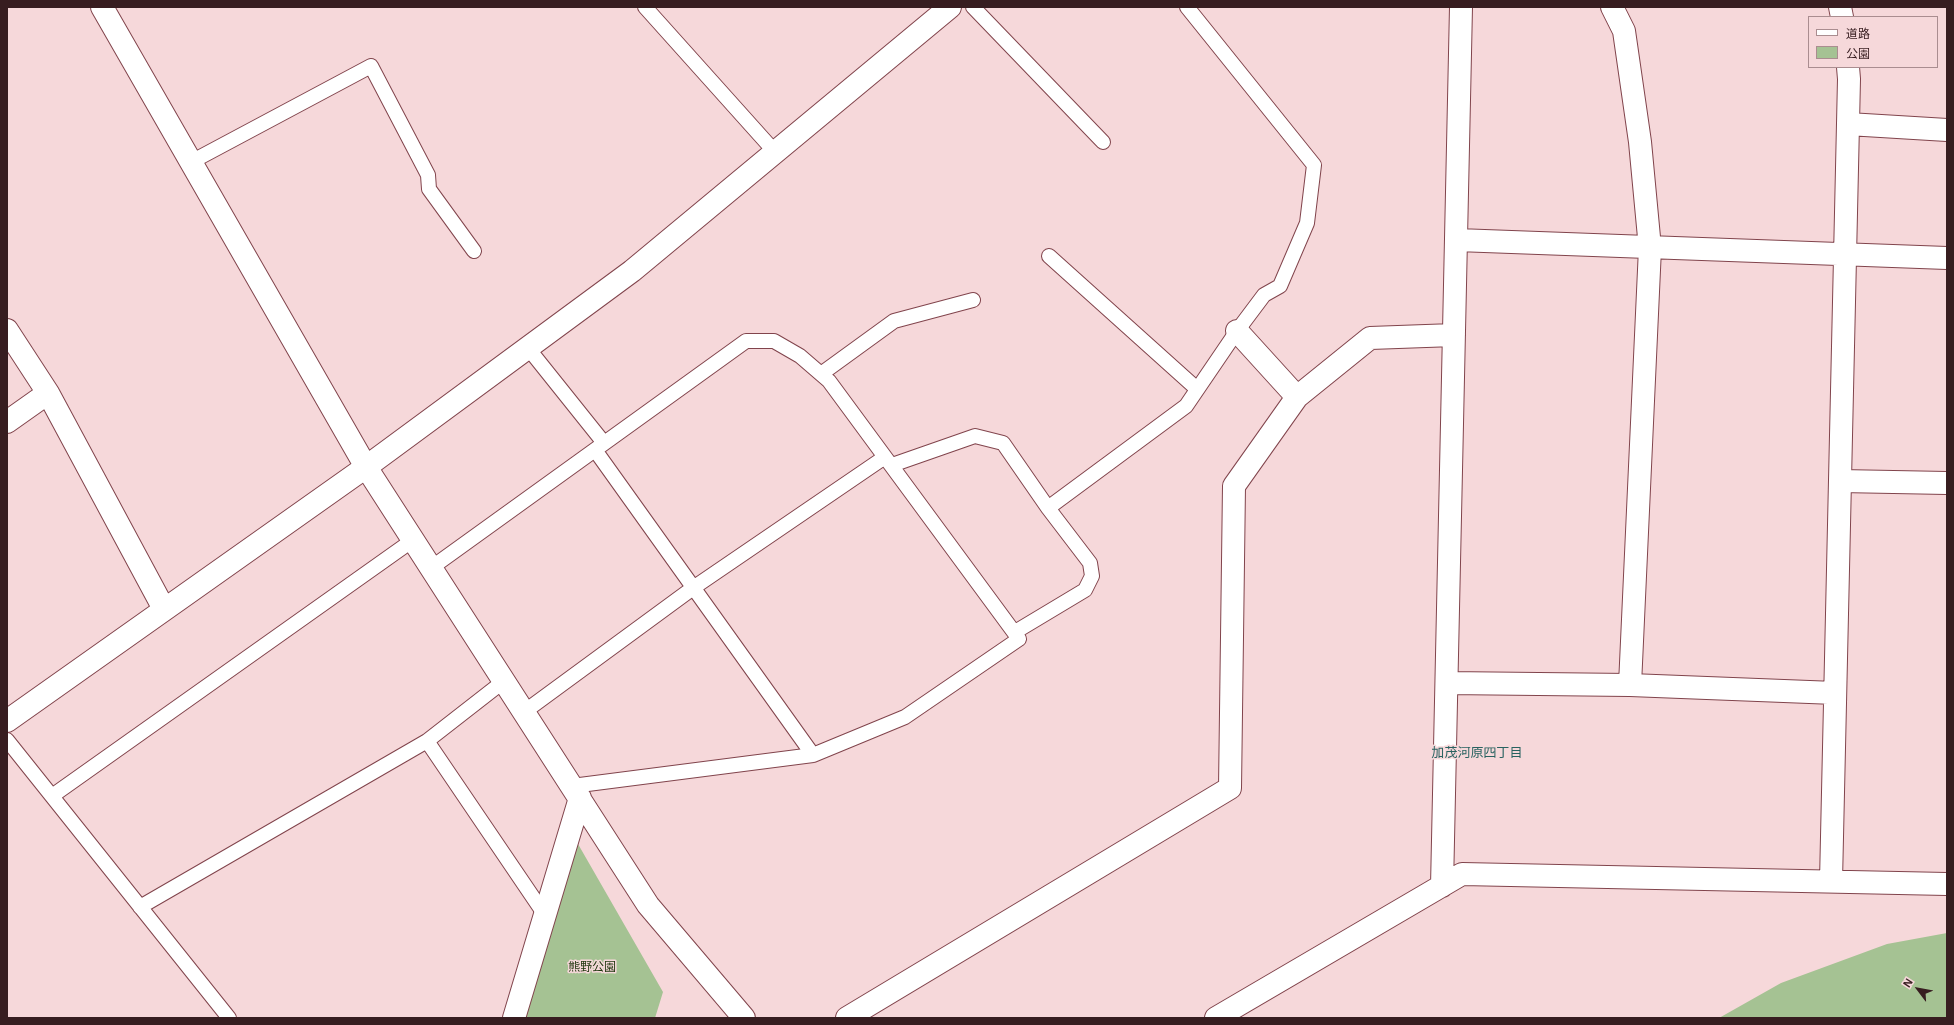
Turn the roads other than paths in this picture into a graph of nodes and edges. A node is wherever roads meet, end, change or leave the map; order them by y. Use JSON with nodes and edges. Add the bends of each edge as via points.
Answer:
{"nodes":[{"id":1,"x":102,"y":7,"type":"edge"},
{"id":2,"x":645,"y":7,"type":"edge"},
{"id":3,"x":950,"y":7,"type":"edge"},
{"id":4,"x":973,"y":7,"type":"edge"},
{"id":5,"x":1187,"y":7,"type":"edge"},
{"id":6,"x":1461,"y":7,"type":"edge"},
{"id":7,"x":1612,"y":7,"type":"edge"},
{"id":8,"x":1848,"y":68,"type":"edge"},
{"id":9,"x":1848,"y":124,"type":"junction"},
{"id":10,"x":1947,"y":130,"type":"edge"},
{"id":11,"x":1104,"y":142,"type":"dead end"},
{"id":12,"x":775,"y":152,"type":"junction"},
{"id":13,"x":191,"y":162,"type":"junction"},
{"id":14,"x":1456,"y":240,"type":"junction"},
{"id":15,"x":1650,"y":248,"type":"junction"},
{"id":16,"x":474,"y":251,"type":"dead end"},
{"id":17,"x":1845,"y":255,"type":"junction"},
{"id":18,"x":1049,"y":256,"type":"dead end"},
{"id":19,"x":1947,"y":258,"type":"edge"},
{"id":20,"x":973,"y":300,"type":"dead end"},
{"id":21,"x":7,"y":330,"type":"edge"},
{"id":22,"x":1237,"y":330,"type":"junction"},
{"id":23,"x":1454,"y":335,"type":"junction"},
{"id":24,"x":528,"y":348,"type":"junction"},
{"id":25,"x":821,"y":374,"type":"junction"},
{"id":26,"x":1197,"y":389,"type":"junction"},
{"id":27,"x":48,"y":393,"type":"junction"},
{"id":28,"x":1297,"y":397,"type":"junction"},
{"id":29,"x":7,"y":422,"type":"edge"},
{"id":30,"x":599,"y":446,"type":"junction"},
{"id":31,"x":889,"y":461,"type":"junction"},
{"id":32,"x":366,"y":467,"type":"junction"},
{"id":33,"x":1840,"y":481,"type":"junction"},
{"id":34,"x":1947,"y":483,"type":"edge"},
{"id":35,"x":1048,"y":508,"type":"junction"},
{"id":36,"x":413,"y":540,"type":"junction"},
{"id":37,"x":431,"y":568,"type":"junction"},
{"id":38,"x":693,"y":588,"type":"junction"},
{"id":39,"x":164,"y":610,"type":"junction"},
{"id":40,"x":1015,"y":632,"type":"junction"},
{"id":41,"x":504,"y":681,"type":"junction"},
{"id":42,"x":1447,"y":683,"type":"junction"},
{"id":43,"x":1630,"y":685,"type":"junction"},
{"id":44,"x":1835,"y":694,"type":"junction"},
{"id":45,"x":524,"y":712,"type":"junction"},
{"id":46,"x":7,"y":721,"type":"edge"},
{"id":47,"x":7,"y":740,"type":"edge"},
{"id":48,"x":427,"y":741,"type":"junction"},
{"id":49,"x":813,"y":755,"type":"junction"},
{"id":50,"x":576,"y":792,"type":"junction"},
{"id":51,"x":52,"y":796,"type":"junction"},
{"id":52,"x":1831,"y":882,"type":"junction"},
{"id":53,"x":1947,"y":884,"type":"edge"},
{"id":54,"x":1442,"y":886,"type":"junction"},
{"id":55,"x":140,"y":907,"type":"junction"},
{"id":56,"x":545,"y":915,"type":"junction"},
{"id":57,"x":229,"y":1018,"type":"edge"},
{"id":58,"x":514,"y":1018,"type":"edge"},
{"id":59,"x":744,"y":1018,"type":"edge"},
{"id":60,"x":847,"y":1018,"type":"edge"},
{"id":61,"x":1216,"y":1018,"type":"edge"}],
"edges":[{"from":1,"to":13,"type":"street"},
{"from":2,"to":12,"type":"lane"},
{"from":3,"to":12,"type":"street"},
{"from":4,"to":11,"type":"lane"},
{"from":5,"to":22,"type":"lane","via":[[1314,164],[1307,223],[1280,286],[1264,295]]},
{"from":6,"to":14,"type":"street"},
{"from":7,"to":15,"type":"street","via":[[1624,31],[1640,142]]},
{"from":8,"to":9,"type":"street"},
{"from":9,"to":10,"type":"street"},
{"from":9,"to":17,"type":"street"},
{"from":12,"to":24,"type":"street","via":[[632,271]]},
{"from":13,"to":16,"type":"lane","via":[[371,66],[428,175],[429,188]]},
{"from":13,"to":32,"type":"street"},
{"from":14,"to":15,"type":"street"},
{"from":14,"to":23,"type":"street"},
{"from":15,"to":17,"type":"street"},
{"from":15,"to":43,"type":"street"},
{"from":17,"to":19,"type":"street"},
{"from":17,"to":33,"type":"street"},
{"from":18,"to":26,"type":"lane"},
{"from":20,"to":25,"type":"lane","via":[[894,321]]},
{"from":21,"to":27,"type":"street"},
{"from":22,"to":26,"type":"lane"},
{"from":22,"to":28,"type":"street"},
{"from":23,"to":28,"type":"street","via":[[1370,338]]},
{"from":23,"to":42,"type":"street"},
{"from":24,"to":30,"type":"lane"},
{"from":24,"to":32,"type":"street"},
{"from":25,"to":30,"type":"lane","via":[[800,356],[774,341],[746,341]]},
{"from":25,"to":31,"type":"lane"},
{"from":26,"to":35,"type":"lane","via":[[1186,406]]},
{"from":27,"to":29,"type":"street"},
{"from":27,"to":39,"type":"street"},
{"from":28,"to":60,"type":"street","via":[[1234,486],[1230,788]]},
{"from":30,"to":37,"type":"lane"},
{"from":30,"to":38,"type":"lane"},
{"from":31,"to":35,"type":"lane","via":[[975,436],[1003,443]]},
{"from":31,"to":38,"type":"lane"},
{"from":31,"to":40,"type":"lane"},
{"from":32,"to":36,"type":"street"},
{"from":32,"to":39,"type":"street"},
{"from":33,"to":34,"type":"street"},
{"from":33,"to":44,"type":"street"},
{"from":35,"to":40,"type":"lane","via":[[1090,563],[1092,576],[1085,590]]},
{"from":36,"to":37,"type":"street"},
{"from":36,"to":51,"type":"lane"},
{"from":37,"to":41,"type":"street"},
{"from":38,"to":45,"type":"lane"},
{"from":38,"to":49,"type":"lane"},
{"from":39,"to":46,"type":"street"},
{"from":40,"to":49,"type":"lane","via":[[1019,639],[906,717]]},
{"from":41,"to":45,"type":"street"},
{"from":41,"to":48,"type":"lane"},
{"from":42,"to":43,"type":"street"},
{"from":42,"to":54,"type":"street"},
{"from":43,"to":44,"type":"street"},
{"from":44,"to":52,"type":"street"},
{"from":45,"to":50,"type":"street"},
{"from":47,"to":51,"type":"lane"},
{"from":48,"to":55,"type":"lane"},
{"from":48,"to":56,"type":"lane"},
{"from":49,"to":50,"type":"lane"},
{"from":50,"to":56,"type":"street"},
{"from":50,"to":59,"type":"street","via":[[648,905]]},
{"from":51,"to":55,"type":"lane"},
{"from":52,"to":53,"type":"street"},
{"from":52,"to":54,"type":"street","via":[[1462,874]]},
{"from":54,"to":61,"type":"street"},
{"from":55,"to":57,"type":"lane"},
{"from":56,"to":58,"type":"street"}]}
